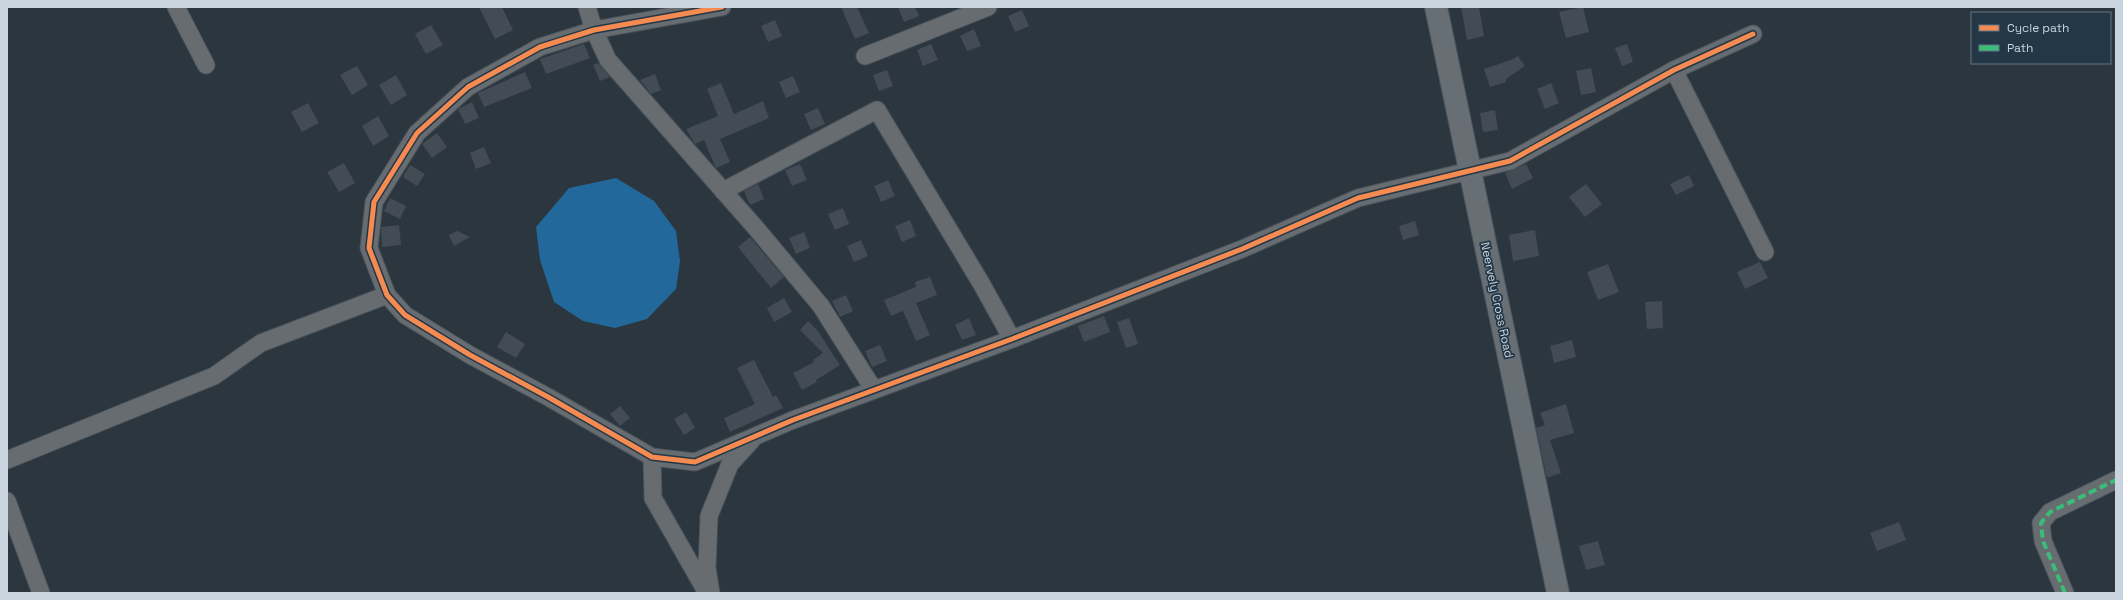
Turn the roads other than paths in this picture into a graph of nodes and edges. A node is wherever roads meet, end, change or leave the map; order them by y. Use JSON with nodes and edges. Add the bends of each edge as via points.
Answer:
{"nodes":[{"id":1,"x":176,"y":7,"type":"edge"},
{"id":2,"x":587,"y":7,"type":"edge"},
{"id":3,"x":722,"y":7,"type":"edge"},
{"id":4,"x":988,"y":7,"type":"edge"},
{"id":5,"x":1436,"y":7,"type":"edge"},
{"id":6,"x":594,"y":30,"type":"junction"},
{"id":7,"x":1753,"y":34,"type":"dead end"},
{"id":8,"x":865,"y":56,"type":"dead end"},
{"id":9,"x":206,"y":65,"type":"dead end"},
{"id":10,"x":1674,"y":70,"type":"junction"},
{"id":11,"x":1470,"y":171,"type":"junction"},
{"id":12,"x":723,"y":191,"type":"junction"},
{"id":13,"x":1765,"y":252,"type":"dead end"},
{"id":14,"x":387,"y":295,"type":"junction"},
{"id":15,"x":1012,"y":339,"type":"junction"},
{"id":16,"x":874,"y":390,"type":"junction"},
{"id":17,"x":756,"y":436,"type":"junction"},
{"id":18,"x":652,"y":457,"type":"junction"},
{"id":19,"x":7,"y":460,"type":"edge"},
{"id":20,"x":2116,"y":480,"type":"edge"},
{"id":21,"x":7,"y":501,"type":"edge"},
{"id":22,"x":41,"y":593,"type":"edge"},
{"id":23,"x":707,"y":593,"type":"edge"},
{"id":24,"x":711,"y":593,"type":"edge"},
{"id":25,"x":1558,"y":593,"type":"edge"},
{"id":26,"x":2065,"y":593,"type":"edge"}],
"edges":[{"from":1,"to":9,"type":"street"},
{"from":2,"to":6,"type":"street"},
{"from":3,"to":6,"type":"street"},
{"from":4,"to":8,"type":"street"},
{"from":5,"to":11,"type":"street","name":"Neervely Cross Road"},
{"from":6,"to":12,"type":"street","via":[[608,60]]},
{"from":6,"to":14,"type":"street","via":[[540,47],[468,87],[417,133],[374,202],[369,248]]},
{"from":7,"to":10,"type":"street"},
{"from":10,"to":11,"type":"street","via":[[1510,161]]},
{"from":10,"to":13,"type":"street"},
{"from":11,"to":15,"type":"street","via":[[1358,198],[1242,249]]},
{"from":11,"to":25,"type":"street","name":"Neervely Cross Road"},
{"from":12,"to":15,"type":"street","via":[[877,110]]},
{"from":12,"to":16,"type":"street","via":[[821,306]]},
{"from":14,"to":18,"type":"street","via":[[411,319]]},
{"from":14,"to":19,"type":"street","via":[[261,343],[214,376]]},
{"from":15,"to":16,"type":"street"},
{"from":16,"to":17,"type":"street"},
{"from":17,"to":18,"type":"street","via":[[695,462]]},
{"from":17,"to":24,"type":"street","via":[[730,464],[709,516],[707,568]]},
{"from":18,"to":23,"type":"street","via":[[653,498]]},
{"from":20,"to":26,"type":"street","via":[[2050,512],[2041,523],[2043,541]]},
{"from":21,"to":22,"type":"street"}]}
